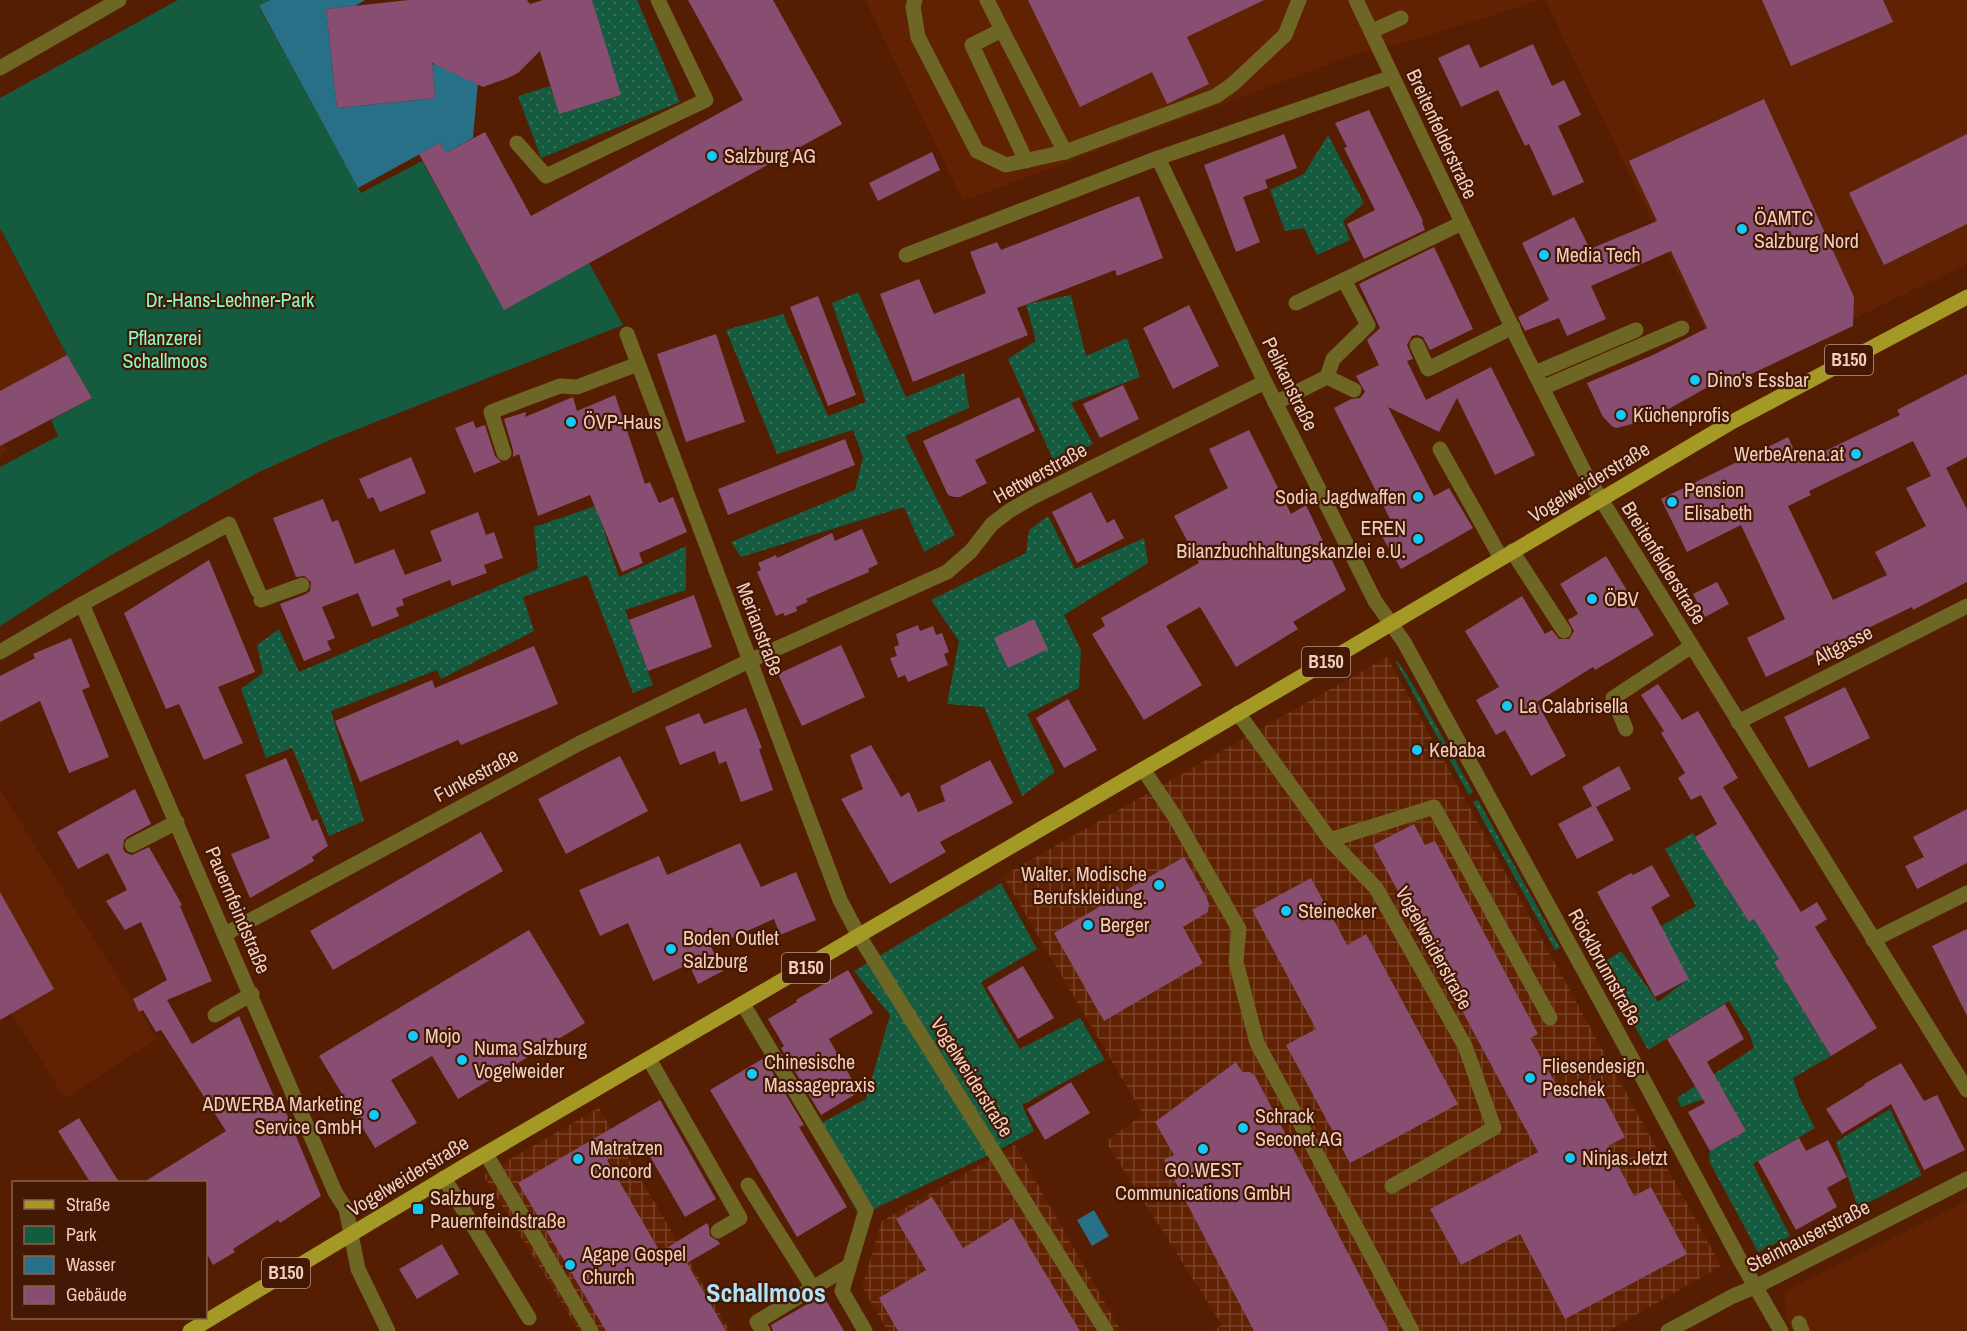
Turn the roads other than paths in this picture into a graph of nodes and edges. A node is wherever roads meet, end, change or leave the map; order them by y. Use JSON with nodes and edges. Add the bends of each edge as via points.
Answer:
{"nodes":[{"id":1,"x":119,"y":0,"type":"edge"},
{"id":2,"x":658,"y":0,"type":"edge"},
{"id":3,"x":915,"y":0,"type":"edge"},
{"id":4,"x":987,"y":0,"type":"edge"},
{"id":5,"x":1299,"y":0,"type":"edge"},
{"id":6,"x":1356,"y":0,"type":"edge"},
{"id":7,"x":1401,"y":18,"type":"dead end"},
{"id":8,"x":1002,"y":30,"type":"junction"},
{"id":9,"x":1372,"y":31,"type":"junction"},
{"id":10,"x":0,"y":68,"type":"edge"},
{"id":11,"x":1392,"y":77,"type":"junction"},
{"id":12,"x":517,"y":143,"type":"dead end"},
{"id":13,"x":1065,"y":153,"type":"junction"},
{"id":14,"x":1158,"y":158,"type":"junction"},
{"id":15,"x":1026,"y":161,"type":"junction"},
{"id":16,"x":1462,"y":223,"type":"junction"},
{"id":17,"x":906,"y":255,"type":"dead end"},
{"id":18,"x":1344,"y":280,"type":"junction"},
{"id":19,"x":1967,"y":297,"type":"edge"},
{"id":20,"x":1296,"y":303,"type":"dead end"},
{"id":21,"x":1513,"y":327,"type":"junction"},
{"id":22,"x":1682,"y":328,"type":"dead end"},
{"id":23,"x":1636,"y":330,"type":"dead end"},
{"id":24,"x":627,"y":334,"type":"dead end"},
{"id":25,"x":1417,"y":345,"type":"dead end"},
{"id":26,"x":638,"y":364,"type":"junction"},
{"id":27,"x":1535,"y":373,"type":"junction"},
{"id":28,"x":1327,"y":377,"type":"junction"},
{"id":29,"x":1265,"y":382,"type":"junction"},
{"id":30,"x":1542,"y":388,"type":"junction"},
{"id":31,"x":1354,"y":390,"type":"dead end"},
{"id":32,"x":1275,"y":403,"type":"junction"},
{"id":33,"x":1440,"y":449,"type":"dead end"},
{"id":34,"x":504,"y":453,"type":"dead end"},
{"id":35,"x":1600,"y":499,"type":"junction"},
{"id":36,"x":1507,"y":555,"type":"junction"},
{"id":37,"x":302,"y":585,"type":"dead end"},
{"id":38,"x":82,"y":603,"type":"junction"},
{"id":39,"x":1967,"y":606,"type":"edge"},
{"id":40,"x":1392,"y":623,"type":"junction"},
{"id":41,"x":1564,"y":631,"type":"dead end"},
{"id":42,"x":1692,"y":646,"type":"junction"},
{"id":43,"x":0,"y":652,"type":"edge"},
{"id":44,"x":749,"y":661,"type":"junction"},
{"id":45,"x":1238,"y":713,"type":"junction"},
{"id":46,"x":1738,"y":722,"type":"junction"},
{"id":47,"x":1626,"y":729,"type":"dead end"},
{"id":48,"x":1143,"y":769,"type":"junction"},
{"id":49,"x":177,"y":822,"type":"junction"},
{"id":50,"x":1330,"y":840,"type":"junction"},
{"id":51,"x":132,"y":845,"type":"dead end"},
{"id":52,"x":1967,"y":893,"type":"edge"},
{"id":53,"x":225,"y":934,"type":"junction"},
{"id":54,"x":859,"y":936,"type":"junction"},
{"id":55,"x":1873,"y":940,"type":"junction"},
{"id":56,"x":252,"y":994,"type":"junction"},
{"id":57,"x":743,"y":1004,"type":"junction"},
{"id":58,"x":215,"y":1015,"type":"dead end"},
{"id":59,"x":1550,"y":1018,"type":"dead end"},
{"id":60,"x":649,"y":1059,"type":"junction"},
{"id":61,"x":1967,"y":1090,"type":"edge"},
{"id":62,"x":486,"y":1154,"type":"junction"},
{"id":63,"x":444,"y":1178,"type":"junction"},
{"id":64,"x":1967,"y":1179,"type":"edge"},
{"id":65,"x":748,"y":1185,"type":"dead end"},
{"id":66,"x":1392,"y":1186,"type":"dead end"},
{"id":67,"x":718,"y":1231,"type":"dead end"},
{"id":68,"x":352,"y":1235,"type":"junction"},
{"id":69,"x":849,"y":1266,"type":"junction"},
{"id":70,"x":1756,"y":1286,"type":"junction"},
{"id":71,"x":813,"y":1288,"type":"junction"},
{"id":72,"x":529,"y":1318,"type":"dead end"},
{"id":73,"x":190,"y":1331,"type":"edge"},
{"id":74,"x":388,"y":1331,"type":"edge"},
{"id":75,"x":591,"y":1331,"type":"edge"},
{"id":76,"x":762,"y":1331,"type":"edge"},
{"id":77,"x":865,"y":1331,"type":"edge"},
{"id":78,"x":1106,"y":1331,"type":"edge"},
{"id":79,"x":1412,"y":1331,"type":"edge"},
{"id":80,"x":1668,"y":1331,"type":"edge"},
{"id":81,"x":1781,"y":1331,"type":"edge"}],
"edges":[{"from":1,"to":10,"type":"street"},
{"from":2,"to":12,"type":"street","via":[[706,100],[546,176]]},
{"from":3,"to":15,"type":"street","via":[[918,37],[977,152],[1006,165]]},
{"from":4,"to":8,"type":"street"},
{"from":5,"to":13,"type":"street","via":[[1285,35],[1216,96]]},
{"from":6,"to":9,"type":"street","name":"Breitenfelderstraße"},
{"from":7,"to":9,"type":"street"},
{"from":8,"to":13,"type":"street"},
{"from":8,"to":15,"type":"street","via":[[972,45]]},
{"from":9,"to":11,"type":"street","name":"Breitenfelderstraße"},
{"from":11,"to":14,"type":"street"},
{"from":11,"to":16,"type":"street","name":"Breitenfelderstraße"},
{"from":13,"to":15,"type":"street"},
{"from":14,"to":17,"type":"street"},
{"from":14,"to":29,"type":"street","name":"Pelikanstraße"},
{"from":16,"to":18,"type":"street"},
{"from":16,"to":21,"type":"street","name":"Breitenfelderstraße"},
{"from":18,"to":20,"type":"street"},
{"from":18,"to":28,"type":"street","via":[[1368,325],[1333,359]]},
{"from":19,"to":35,"type":"main road","name":"Vogelweiderstraße","number":"B150","via":[[1730,423]]},
{"from":21,"to":25,"type":"street","via":[[1428,369]]},
{"from":21,"to":27,"type":"street","name":"Breitenfelderstraße"},
{"from":22,"to":30,"type":"street"},
{"from":23,"to":27,"type":"street"},
{"from":24,"to":26,"type":"street","name":"Merianstraße"},
{"from":26,"to":34,"type":"street","via":[[577,387],[560,386],[491,412]]},
{"from":26,"to":44,"type":"street","name":"Merianstraße"},
{"from":27,"to":30,"type":"street","name":"Breitenfelderstraße"},
{"from":28,"to":31,"type":"street"},
{"from":28,"to":32,"type":"street"},
{"from":29,"to":32,"type":"street","name":"Pelikanstraße"},
{"from":29,"to":44,"type":"street","name":"Hettwerstraße","via":[[1009,511],[947,572]]},
{"from":30,"to":35,"type":"street","name":"Breitenfelderstraße"},
{"from":32,"to":40,"type":"street","name":"Pelikanstraße","via":[[1375,601]]},
{"from":33,"to":36,"type":"street"},
{"from":35,"to":36,"type":"main road","name":"Vogelweiderstraße","number":"B150"},
{"from":35,"to":42,"type":"street","name":"Breitenfelderstraße"},
{"from":36,"to":40,"type":"main road","name":"Vogelweiderstraße","number":"B150"},
{"from":36,"to":41,"type":"street"},
{"from":37,"to":38,"type":"street","via":[[259,602],[229,524]]},
{"from":38,"to":43,"type":"street"},
{"from":38,"to":49,"type":"street","name":"Pauernfeindstraße"},
{"from":39,"to":46,"type":"street","name":"Altgasse"},
{"from":40,"to":45,"type":"main road","name":"Vogelweiderstraße","number":"B150"},
{"from":40,"to":70,"type":"street","name":"Röcklbrunnstraße"},
{"from":42,"to":46,"type":"street","name":"Breitenfelderstraße"},
{"from":42,"to":47,"type":"street","via":[[1613,698]]},
{"from":44,"to":53,"type":"street","name":"Funkestraße","via":[[580,743]]},
{"from":44,"to":54,"type":"street","name":"Merianstraße","via":[[840,900]]},
{"from":45,"to":48,"type":"main road","name":"Vogelweiderstraße","number":"B150"},
{"from":45,"to":50,"type":"street","name":"Vogelweiderstraße"},
{"from":46,"to":55,"type":"street","name":"Breitenfelderstraße"},
{"from":48,"to":54,"type":"main road","name":"Vogelweiderstraße","number":"B150"},
{"from":48,"to":79,"type":"street","via":[[1239,929],[1236,962],[1257,1042]]},
{"from":49,"to":51,"type":"street"},
{"from":49,"to":53,"type":"street","name":"Pauernfeindstraße"},
{"from":50,"to":59,"type":"street","via":[[1434,807]]},
{"from":50,"to":66,"type":"street","name":"Vogelweiderstraße","via":[[1376,888],[1465,1046],[1494,1128]]},
{"from":52,"to":55,"type":"street"},
{"from":53,"to":56,"type":"street","name":"Pauernfeindstraße"},
{"from":54,"to":57,"type":"main road","name":"Vogelweiderstraße","number":"B150"},
{"from":54,"to":78,"type":"street","name":"Vogelweiderstraße"},
{"from":55,"to":61,"type":"street","name":"Breitenfelderstraße"},
{"from":56,"to":58,"type":"street"},
{"from":56,"to":68,"type":"street","name":"Pauernfeindstraße","via":[[335,1192],[346,1209]]},
{"from":57,"to":60,"type":"main road","name":"Vogelweiderstraße","number":"B150"},
{"from":57,"to":69,"type":"street","via":[[866,1210]]},
{"from":60,"to":62,"type":"main road","name":"Vogelweiderstraße","number":"B150"},
{"from":60,"to":67,"type":"street","via":[[740,1218]]},
{"from":62,"to":63,"type":"main road","name":"Vogelweiderstraße","number":"B150"},
{"from":62,"to":75,"type":"street"},
{"from":63,"to":68,"type":"main road","name":"Vogelweiderstraße","number":"B150"},
{"from":63,"to":72,"type":"street"},
{"from":64,"to":70,"type":"street","name":"Steinhauserstraße"},
{"from":65,"to":71,"type":"street"},
{"from":68,"to":73,"type":"main road","name":"Vogelweiderstraße","number":"B150"},
{"from":68,"to":74,"type":"street","name":"Pauernfeindstraße","via":[[358,1269]]},
{"from":69,"to":71,"type":"street"},
{"from":69,"to":77,"type":"street","via":[[842,1291]]},
{"from":70,"to":80,"type":"street","name":"Steinhauserstraße"},
{"from":70,"to":81,"type":"street","name":"Röcklbrunnstraße"},
{"from":71,"to":76,"type":"street","via":[[757,1322]]}]}
